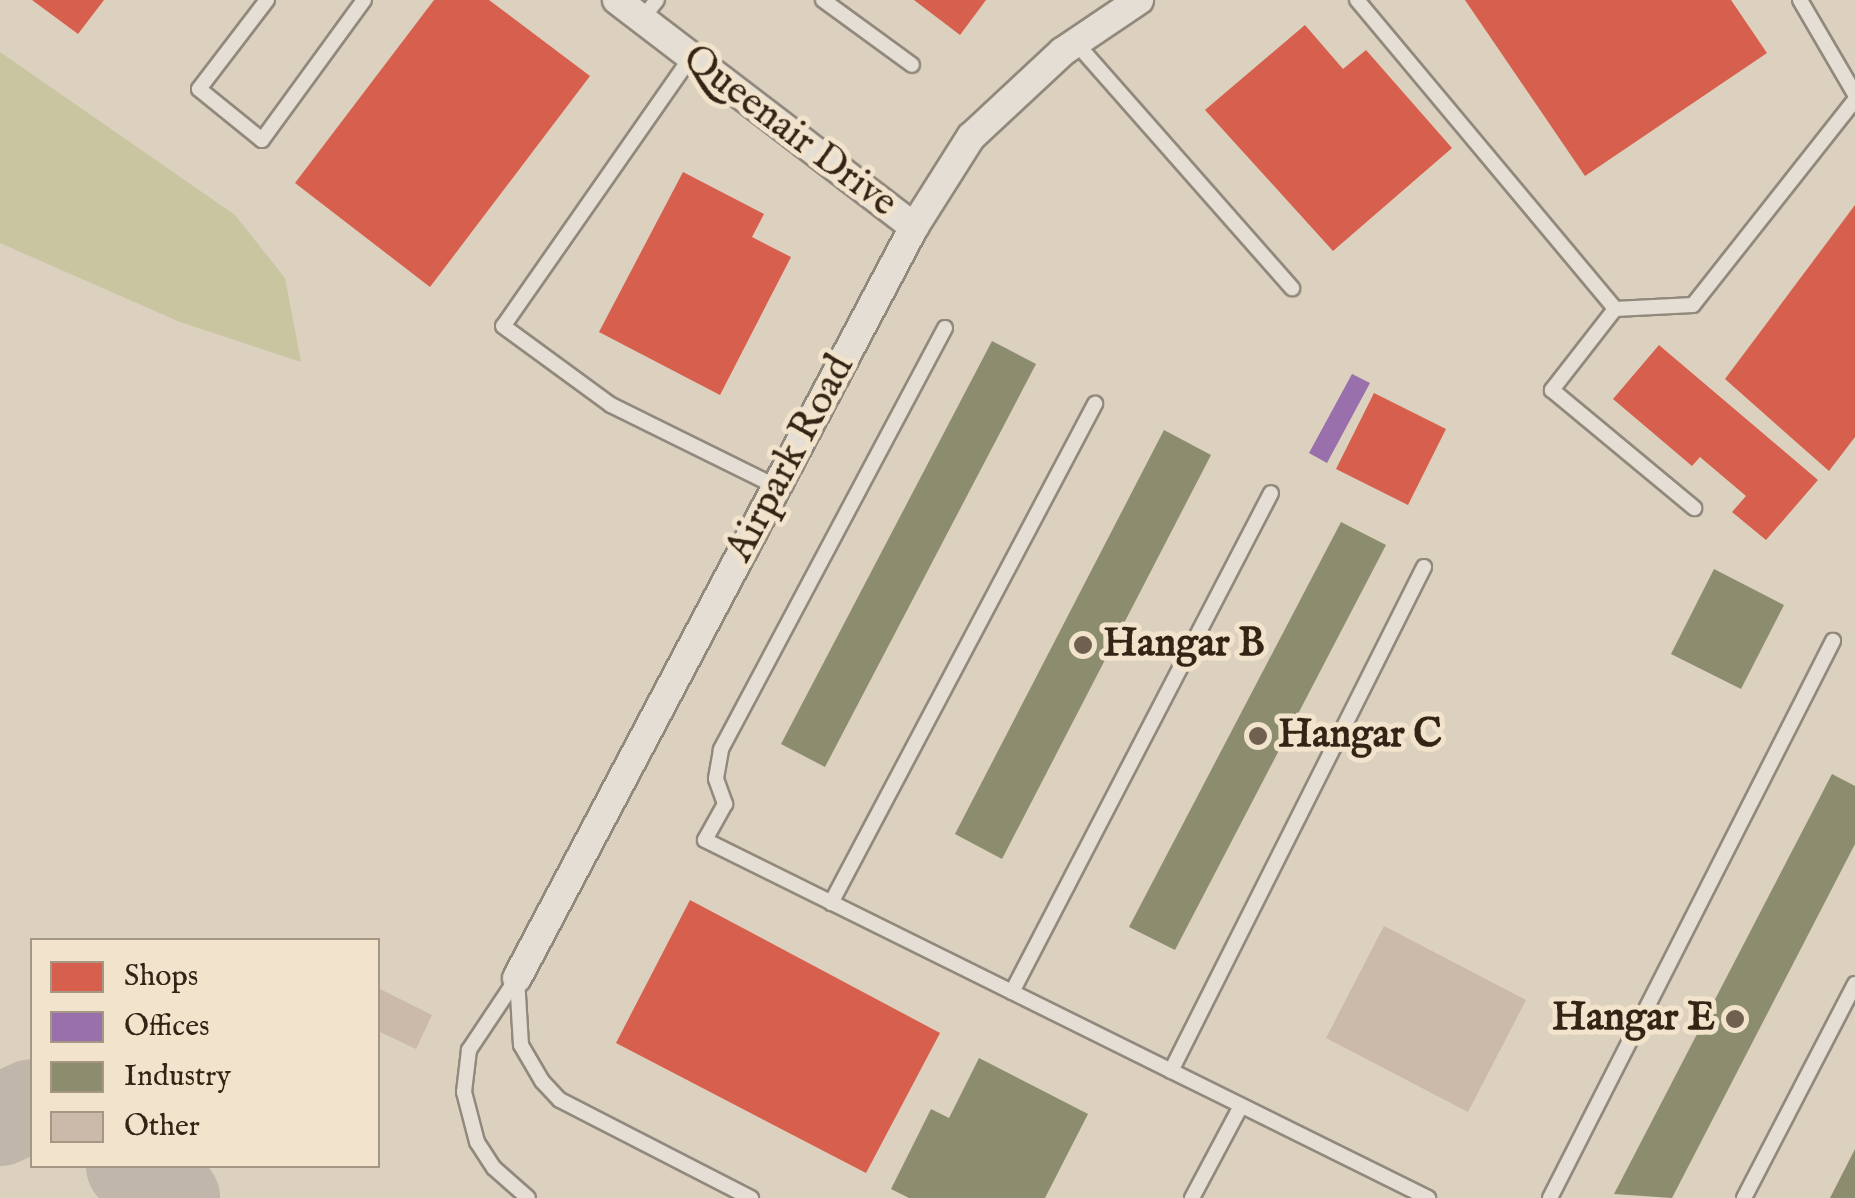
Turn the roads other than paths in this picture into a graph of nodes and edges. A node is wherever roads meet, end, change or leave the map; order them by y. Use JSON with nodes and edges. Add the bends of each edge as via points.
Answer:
{"nodes":[{"id":1,"x":267,"y":0,"type":"edge"},
{"id":2,"x":364,"y":0,"type":"edge"},
{"id":3,"x":617,"y":0,"type":"edge"},
{"id":4,"x":823,"y":0,"type":"edge"},
{"id":5,"x":1357,"y":0,"type":"edge"},
{"id":6,"x":1800,"y":0,"type":"edge"},
{"id":7,"x":1122,"y":5,"type":"edge"},
{"id":8,"x":650,"y":10,"type":"edge"},
{"id":9,"x":1076,"y":43,"type":"junction"},
{"id":10,"x":691,"y":57,"type":"junction"},
{"id":11,"x":912,"y":65,"type":"dead end"},
{"id":12,"x":1855,"y":97,"type":"edge"},
{"id":13,"x":914,"y":228,"type":"junction"},
{"id":14,"x":1292,"y":288,"type":"dead end"},
{"id":15,"x":1615,"y":309,"type":"junction"},
{"id":16,"x":946,"y":328,"type":"dead end"},
{"id":17,"x":1096,"y":404,"type":"dead end"},
{"id":18,"x":777,"y":487,"type":"junction"},
{"id":19,"x":1272,"y":493,"type":"dead end"},
{"id":20,"x":1694,"y":508,"type":"dead end"},
{"id":21,"x":1424,"y":567,"type":"dead end"},
{"id":22,"x":1832,"y":641,"type":"dead end"},
{"id":23,"x":831,"y":903,"type":"junction"},
{"id":24,"x":517,"y":978,"type":"junction"},
{"id":25,"x":1855,"y":984,"type":"edge"},
{"id":26,"x":1012,"y":992,"type":"junction"},
{"id":27,"x":1171,"y":1071,"type":"junction"},
{"id":28,"x":1241,"y":1106,"type":"junction"},
{"id":29,"x":528,"y":1198,"type":"edge"},
{"id":30,"x":750,"y":1198,"type":"edge"},
{"id":31,"x":1192,"y":1198,"type":"edge"},
{"id":32,"x":1428,"y":1198,"type":"edge"},
{"id":33,"x":1550,"y":1198,"type":"edge"},
{"id":34,"x":1744,"y":1198,"type":"edge"}],
"edges":[{"from":1,"to":2,"type":"lane","via":[[199,89],[262,140]]},
{"from":3,"to":8,"type":"street","name":"Queenair Drive"},
{"from":4,"to":11,"type":"lane"},
{"from":5,"to":15,"type":"lane"},
{"from":6,"to":12,"type":"lane"},
{"from":7,"to":9,"type":"street","name":"Airpark Road"},
{"from":8,"to":10,"type":"street","name":"Queenair Drive"},
{"from":9,"to":13,"type":"street","name":"Airpark Road","via":[[972,137]]},
{"from":9,"to":14,"type":"lane"},
{"from":10,"to":13,"type":"street","name":"Queenair Drive"},
{"from":10,"to":18,"type":"lane","via":[[502,326],[611,406]]},
{"from":12,"to":15,"type":"lane","via":[[1693,305]]},
{"from":13,"to":18,"type":"street","name":"Airpark Road"},
{"from":15,"to":20,"type":"lane","via":[[1552,390]]},
{"from":16,"to":23,"type":"lane","via":[[721,750],[716,780],[725,804],[704,840]]},
{"from":17,"to":23,"type":"lane"},
{"from":18,"to":24,"type":"street","name":"Airpark Road"},
{"from":19,"to":26,"type":"lane"},
{"from":21,"to":27,"type":"lane"},
{"from":22,"to":33,"type":"lane"},
{"from":23,"to":26,"type":"lane"},
{"from":24,"to":29,"type":"lane","via":[[470,1050],[464,1092],[477,1142]]},
{"from":24,"to":30,"type":"lane","via":[[521,1045],[560,1100]]},
{"from":25,"to":34,"type":"lane"},
{"from":26,"to":27,"type":"lane"},
{"from":27,"to":28,"type":"lane"},
{"from":28,"to":31,"type":"lane"},
{"from":28,"to":32,"type":"lane"}]}
